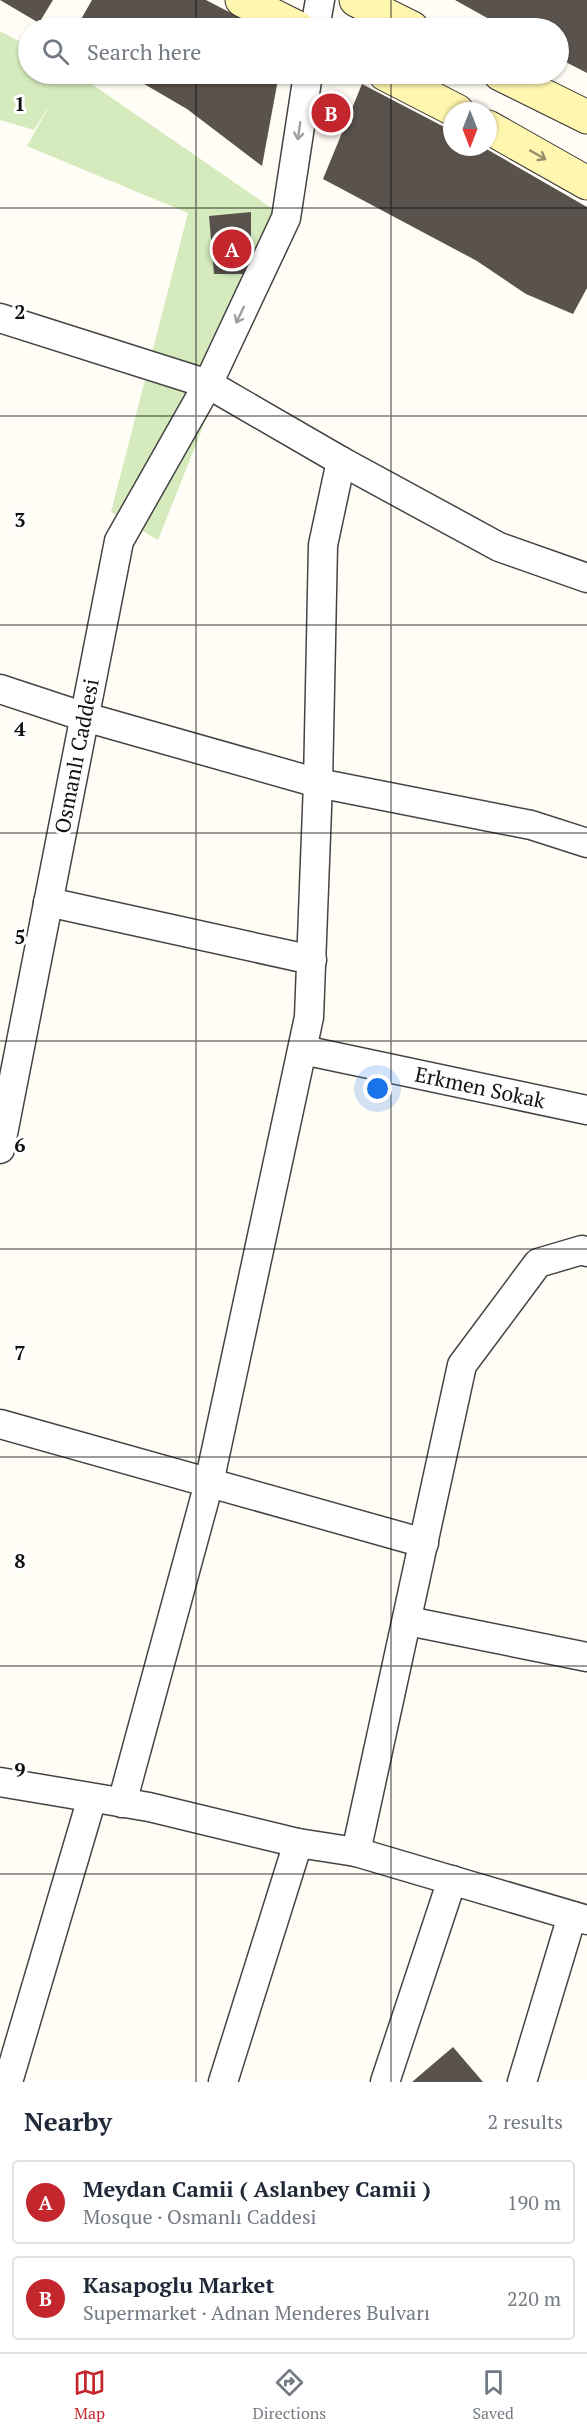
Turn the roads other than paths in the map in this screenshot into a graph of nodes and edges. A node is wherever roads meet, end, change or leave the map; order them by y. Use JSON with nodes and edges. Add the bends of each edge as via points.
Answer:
{"nodes":[{"id":1,"x":243,"y":0,"type":"edge"},
{"id":2,"x":320,"y":0,"type":"edge"},
{"id":3,"x":356,"y":0,"type":"edge"},
{"id":4,"x":278,"y":18,"type":"edge"},
{"id":5,"x":317,"y":18,"type":"edge"},
{"id":6,"x":392,"y":18,"type":"edge"},
{"id":7,"x":306,"y":84,"type":"edge"},
{"id":8,"x":404,"y":84,"type":"edge"},
{"id":9,"x":521,"y":84,"type":"edge"},
{"id":10,"x":443,"y":104,"type":"edge"},
{"id":11,"x":587,"y":117,"type":"edge"},
{"id":12,"x":497,"y":132,"type":"edge"},
{"id":13,"x":587,"y":183,"type":"edge"},
{"id":14,"x":7,"y":324,"type":"edge"},
{"id":15,"x":208,"y":384,"type":"junction"},
{"id":16,"x":341,"y":461,"type":"junction"},
{"id":17,"x":587,"y":578,"type":"edge"},
{"id":18,"x":0,"y":689,"type":"edge"},
{"id":19,"x":85,"y":717,"type":"junction"},
{"id":20,"x":318,"y":783,"type":"junction"},
{"id":21,"x":587,"y":843,"type":"edge"},
{"id":22,"x":48,"y":902,"type":"junction"},
{"id":23,"x":312,"y":960,"type":"junction"},
{"id":24,"x":303,"y":1050,"type":"junction"},
{"id":25,"x":587,"y":1110,"type":"edge"},
{"id":26,"x":0,"y":1149,"type":"edge"},
{"id":27,"x":587,"y":1252,"type":"edge"},
{"id":28,"x":0,"y":1425,"type":"edge"},
{"id":29,"x":209,"y":1483,"type":"junction"},
{"id":30,"x":424,"y":1543,"type":"junction"},
{"id":31,"x":408,"y":1621,"type":"junction"},
{"id":32,"x":587,"y":1658,"type":"edge"},
{"id":33,"x":0,"y":1782,"type":"edge"},
{"id":34,"x":92,"y":1798,"type":"junction"},
{"id":35,"x":122,"y":1803,"type":"junction"},
{"id":36,"x":298,"y":1843,"type":"junction"},
{"id":37,"x":356,"y":1852,"type":"junction"},
{"id":38,"x":452,"y":1880,"type":"junction"},
{"id":39,"x":580,"y":1918,"type":"edge"},
{"id":40,"x":8,"y":2082,"type":"edge"},
{"id":41,"x":223,"y":2082,"type":"edge"},
{"id":42,"x":385,"y":2082,"type":"edge"},
{"id":43,"x":522,"y":2082,"type":"edge"}],
"edges":[{"from":1,"to":4,"type":"main road"},
{"from":2,"to":5,"type":"street"},
{"from":3,"to":6,"type":"main road"},
{"from":7,"to":15,"type":"street","name":"Osmanlı Caddesi","one_way":true,"via":[[286,218]]},
{"from":8,"to":10,"type":"main road"},
{"from":9,"to":11,"type":"main road"},
{"from":12,"to":13,"type":"main road","one_way":true},
{"from":14,"to":15,"type":"street"},
{"from":15,"to":16,"type":"street"},
{"from":15,"to":19,"type":"street","name":"Osmanlı Caddesi","via":[[119,541]]},
{"from":16,"to":17,"type":"street","via":[[500,547]]},
{"from":16,"to":20,"type":"street","via":[[323,545]]},
{"from":18,"to":19,"type":"street"},
{"from":19,"to":20,"type":"street"},
{"from":19,"to":22,"type":"street","name":"Osmanlı Caddesi"},
{"from":20,"to":21,"type":"street","via":[[531,825]]},
{"from":20,"to":23,"type":"street"},
{"from":22,"to":23,"type":"street"},
{"from":22,"to":26,"type":"street","name":"Osmanlı Caddesi"},
{"from":23,"to":24,"type":"street"},
{"from":24,"to":25,"type":"street","name":"Erkmen Sokak"},
{"from":24,"to":29,"type":"street"},
{"from":27,"to":30,"type":"street","via":[[582,1250],[538,1263],[462,1365]]},
{"from":28,"to":29,"type":"street"},
{"from":29,"to":30,"type":"street"},
{"from":29,"to":35,"type":"street"},
{"from":30,"to":31,"type":"street"},
{"from":31,"to":32,"type":"street"},
{"from":31,"to":37,"type":"street"},
{"from":33,"to":34,"type":"street"},
{"from":34,"to":35,"type":"street"},
{"from":34,"to":40,"type":"street"},
{"from":35,"to":36,"type":"street"},
{"from":36,"to":37,"type":"street"},
{"from":36,"to":41,"type":"street"},
{"from":37,"to":38,"type":"street"},
{"from":38,"to":39,"type":"street"},
{"from":38,"to":42,"type":"street"},
{"from":39,"to":43,"type":"street"}]}
